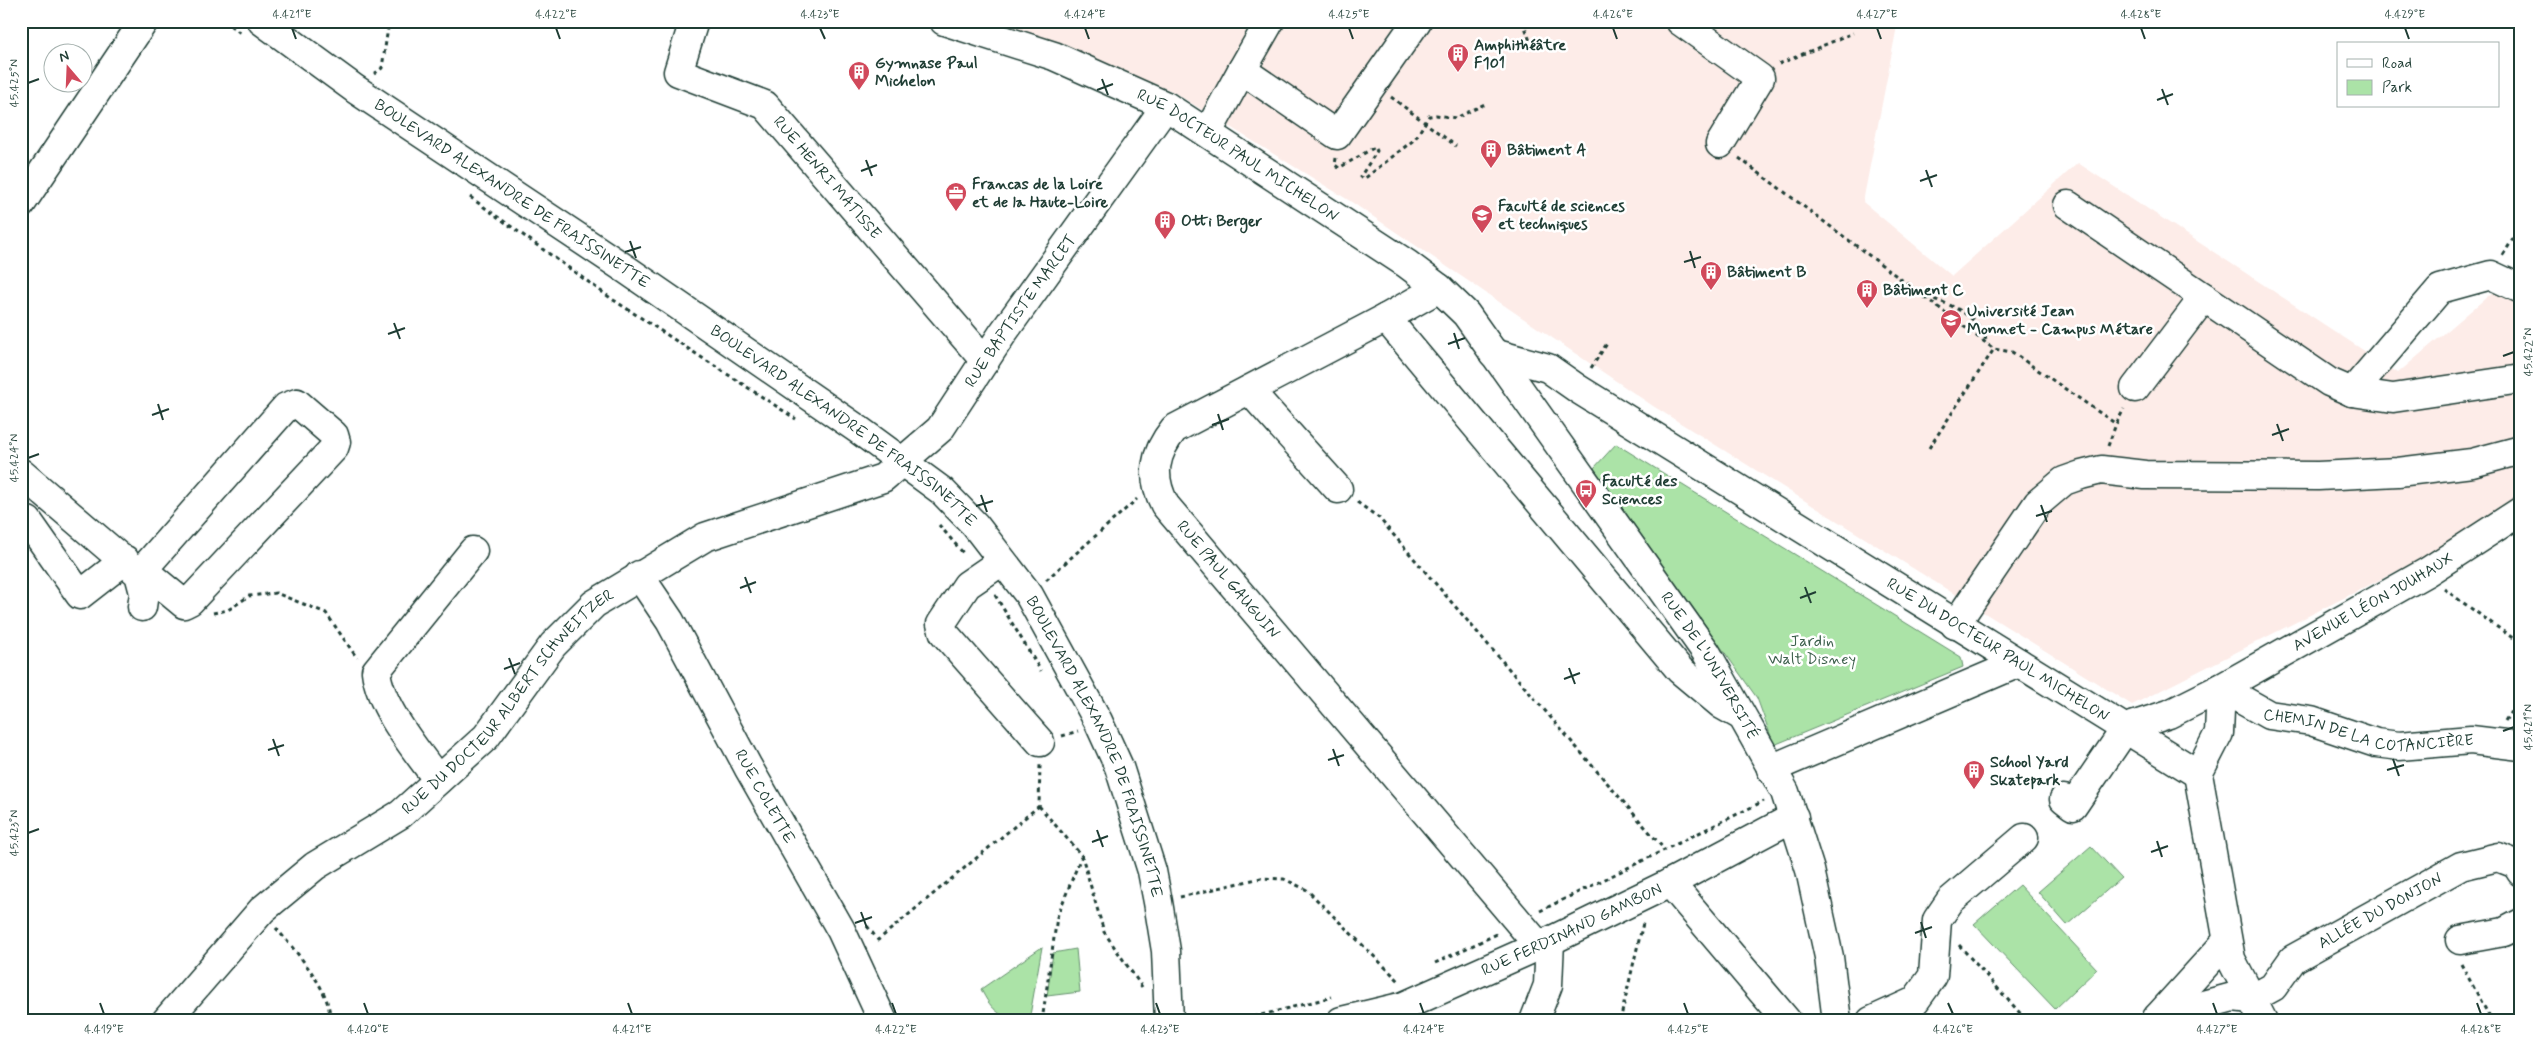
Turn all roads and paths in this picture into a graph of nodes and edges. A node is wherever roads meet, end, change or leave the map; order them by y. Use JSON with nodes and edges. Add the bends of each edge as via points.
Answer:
{"nodes":[{"id":1,"x":144,"y":21,"type":"edge"},
{"id":2,"x":224,"y":21,"type":"edge"},
{"id":3,"x":389,"y":21,"type":"edge"},
{"id":4,"x":694,"y":21,"type":"edge"},
{"id":5,"x":944,"y":21,"type":"edge"},
{"id":6,"x":1270,"y":21,"type":"edge"},
{"id":7,"x":1417,"y":21,"type":"edge"},
{"id":8,"x":1523,"y":21,"type":"edge"},
{"id":9,"x":1680,"y":21,"type":"edge"},
{"id":10,"x":255,"y":30,"type":"edge"},
{"id":11,"x":1853,"y":33,"type":"dead end"},
{"id":12,"x":1532,"y":47,"type":"dead end"},
{"id":13,"x":382,"y":68,"type":"dead end"},
{"id":14,"x":1242,"y":70,"type":"junction"},
{"id":15,"x":1760,"y":78,"type":"junction"},
{"id":16,"x":1485,"y":104,"type":"dead end"},
{"id":17,"x":1166,"y":106,"type":"junction"},
{"id":18,"x":1404,"y":107,"type":"dead end"},
{"id":19,"x":1425,"y":122,"type":"junction"},
{"id":20,"x":1208,"y":132,"type":"junction"},
{"id":21,"x":1337,"y":135,"type":"junction"},
{"id":22,"x":1720,"y":144,"type":"joint"},
{"id":23,"x":1456,"y":146,"type":"dead end"},
{"id":24,"x":469,"y":196,"type":"dead end"},
{"id":25,"x":21,"y":204,"type":"edge"},
{"id":26,"x":2068,"y":205,"type":"dead end"},
{"id":27,"x":2521,"y":226,"type":"edge"},
{"id":28,"x":2491,"y":275,"type":"junction"},
{"id":29,"x":1439,"y":288,"type":"junction"},
{"id":30,"x":2521,"y":289,"type":"edge"},
{"id":31,"x":1924,"y":296,"type":"junction"},
{"id":32,"x":2204,"y":296,"type":"junction"},
{"id":33,"x":1386,"y":318,"type":"junction"},
{"id":34,"x":1608,"y":342,"type":"dead end"},
{"id":35,"x":1987,"y":344,"type":"junction"},
{"id":36,"x":1994,"y":349,"type":"junction"},
{"id":37,"x":1493,"y":353,"type":"junction"},
{"id":38,"x":985,"y":361,"type":"junction"},
{"id":39,"x":2521,"y":379,"type":"edge"},
{"id":40,"x":1583,"y":381,"type":"junction"},
{"id":41,"x":1518,"y":386,"type":"junction"},
{"id":42,"x":2136,"y":388,"type":"joint"},
{"id":43,"x":1249,"y":390,"type":"junction"},
{"id":44,"x":2352,"y":392,"type":"junction"},
{"id":45,"x":802,"y":423,"type":"dead end"},
{"id":46,"x":2116,"y":424,"type":"junction"},
{"id":47,"x":1928,"y":448,"type":"dead end"},
{"id":48,"x":2521,"y":450,"type":"edge"},
{"id":49,"x":903,"y":463,"type":"junction"},
{"id":50,"x":2101,"y":470,"type":"junction"},
{"id":51,"x":21,"y":474,"type":"edge"},
{"id":52,"x":1156,"y":482,"type":"junction"},
{"id":53,"x":1338,"y":489,"type":"joint"},
{"id":54,"x":2521,"y":511,"type":"edge"},
{"id":55,"x":28,"y":522,"type":"dead end"},
{"id":56,"x":473,"y":551,"type":"dead end"},
{"id":57,"x":1002,"y":561,"type":"junction"},
{"id":58,"x":132,"y":567,"type":"junction"},
{"id":59,"x":2427,"y":572,"type":"junction"},
{"id":60,"x":639,"y":576,"type":"junction"},
{"id":61,"x":1029,"y":595,"type":"junction"},
{"id":62,"x":184,"y":604,"type":"junction"},
{"id":63,"x":142,"y":607,"type":"dead end"},
{"id":64,"x":1955,"y":624,"type":"junction"},
{"id":65,"x":2521,"y":644,"type":"edge"},
{"id":66,"x":2019,"y":663,"type":"junction"},
{"id":67,"x":376,"y":672,"type":"junction"},
{"id":68,"x":2221,"y":688,"type":"junction"},
{"id":69,"x":2521,"y":695,"type":"edge"},
{"id":70,"x":1743,"y":716,"type":"junction"},
{"id":71,"x":1098,"y":722,"type":"junction"},
{"id":72,"x":2504,"y":722,"type":"dead end"},
{"id":73,"x":2126,"y":728,"type":"junction"},
{"id":74,"x":1040,"y":742,"type":"junction"},
{"id":75,"x":2521,"y":746,"type":"edge"},
{"id":76,"x":1771,"y":769,"type":"junction"},
{"id":77,"x":2198,"y":774,"type":"junction"},
{"id":78,"x":438,"y":780,"type":"junction"},
{"id":79,"x":2064,"y":800,"type":"dead end"},
{"id":80,"x":1040,"y":806,"type":"junction"},
{"id":81,"x":1794,"y":817,"type":"junction"},
{"id":82,"x":2024,"y":838,"type":"dead end"},
{"id":83,"x":1664,"y":849,"type":"dead end"},
{"id":84,"x":1082,"y":856,"type":"junction"},
{"id":85,"x":2521,"y":872,"type":"edge"},
{"id":86,"x":1660,"y":888,"type":"junction"},
{"id":87,"x":1194,"y":893,"type":"dead end"},
{"id":88,"x":262,"y":910,"type":"junction"},
{"id":89,"x":1937,"y":920,"type":"junction"},
{"id":90,"x":2521,"y":924,"type":"edge"},
{"id":91,"x":853,"y":926,"type":"junction"},
{"id":92,"x":2460,"y":940,"type":"joint"},
{"id":93,"x":2227,"y":941,"type":"junction"},
{"id":94,"x":1544,"y":944,"type":"junction"},
{"id":95,"x":1148,"y":995,"type":"dead end"},
{"id":96,"x":1415,"y":1001,"type":"junction"},
{"id":97,"x":2257,"y":1010,"type":"edge"},
{"id":98,"x":2157,"y":1019,"type":"edge"},
{"id":99,"x":166,"y":1021,"type":"edge"},
{"id":100,"x":330,"y":1021,"type":"edge"},
{"id":101,"x":882,"y":1021,"type":"edge"},
{"id":102,"x":1042,"y":1021,"type":"edge"},
{"id":103,"x":1169,"y":1021,"type":"edge"},
{"id":104,"x":1341,"y":1021,"type":"edge"},
{"id":105,"x":1534,"y":1021,"type":"edge"},
{"id":106,"x":1620,"y":1021,"type":"edge"},
{"id":107,"x":1787,"y":1021,"type":"edge"},
{"id":108,"x":1838,"y":1021,"type":"edge"},
{"id":109,"x":1871,"y":1021,"type":"edge"},
{"id":110,"x":2027,"y":1021,"type":"edge"},
{"id":111,"x":2492,"y":1021,"type":"edge"}],
"edges":[{"from":1,"to":25,"type":"street"},
{"from":2,"to":10,"type":"path"},
{"from":3,"to":13,"type":"path"},
{"from":4,"to":38,"type":"street","name":"RUE HENRI MATISSE","via":[[678,72],[765,105]]},
{"from":5,"to":17,"type":"street","name":"RUE DOCTEUR PAUL MICHELON","via":[[1054,56]]},
{"from":6,"to":14,"type":"street"},
{"from":7,"to":21,"type":"street"},
{"from":8,"to":12,"type":"path"},
{"from":9,"to":15,"type":"street"},
{"from":10,"to":49,"type":"street","name":"BOULEVARD ALEXANDRE DE FRAISSINETTE","via":[[355,89],[627,270]]},
{"from":11,"to":15,"type":"path","via":[[1776,65]]},
{"from":14,"to":20,"type":"street"},
{"from":14,"to":21,"type":"street"},
{"from":15,"to":22,"type":"street"},
{"from":16,"to":19,"type":"path","via":[[1464,116],[1429,116]]},
{"from":17,"to":20,"type":"street","name":"RUE DOCTEUR PAUL MICHELON"},
{"from":17,"to":38,"type":"street","name":"RUE BAPTISTE MARCET"},
{"from":18,"to":19,"type":"path"},
{"from":19,"to":21,"type":"path","via":[[1415,140],[1364,179],[1360,177],[1377,151],[1375,147],[1339,168],[1335,165]]},
{"from":19,"to":23,"type":"path"},
{"from":20,"to":29,"type":"street","name":"RUE DOCTEUR PAUL MICHELON","via":[[1408,264]]},
{"from":22,"to":31,"type":"path"},
{"from":24,"to":45,"type":"path","via":[[612,299]]},
{"from":26,"to":32,"type":"street"},
{"from":27,"to":28,"type":"path"},
{"from":28,"to":30,"type":"street"},
{"from":28,"to":44,"type":"street","via":[[2440,289]]},
{"from":29,"to":33,"type":"street","name":"RUE PAUL GAUGUIN"},
{"from":29,"to":37,"type":"street","name":"RUE DOCTEUR PAUL MICHELON","via":[[1466,314]]},
{"from":31,"to":35,"type":"path"},
{"from":31,"to":35,"type":"path","via":[[1943,302],[1975,321],[1984,331]]},
{"from":32,"to":42,"type":"street"},
{"from":32,"to":44,"type":"street","via":[[2329,382]]},
{"from":33,"to":43,"type":"street","name":"RUE PAUL GAUGUIN"},
{"from":33,"to":70,"type":"street","via":[[1680,670],[1722,705]]},
{"from":34,"to":40,"type":"path"},
{"from":35,"to":36,"type":"path"},
{"from":36,"to":46,"type":"path","via":[[2012,352]]},
{"from":36,"to":47,"type":"path"},
{"from":37,"to":40,"type":"street","name":"RUE DU DOCTEUR PAUL MICHELON"},
{"from":37,"to":41,"type":"street","name":"RUE DE L'UNIVERSITÉ"},
{"from":38,"to":49,"type":"street","name":"RUE BAPTISTE MARCET","via":[[940,429]]},
{"from":39,"to":44,"type":"street","via":[[2393,398]]},
{"from":40,"to":41,"type":"street","name":"RUE DU DOCTEUR PAUL MICHELON"},
{"from":40,"to":64,"type":"street","name":"RUE DU DOCTEUR PAUL MICHELON"},
{"from":41,"to":70,"type":"street","name":"RUE DE L'UNIVERSITÉ","via":[[1706,652]]},
{"from":42,"to":46,"type":"path"},
{"from":43,"to":52,"type":"street","name":"RUE PAUL GAUGUIN","via":[[1174,429],[1159,453]]},
{"from":43,"to":53,"type":"street"},
{"from":46,"to":50,"type":"path"},
{"from":48,"to":50,"type":"street","via":[[2496,458],[2438,468],[2327,476],[2144,475]]},
{"from":49,"to":57,"type":"street","name":"BOULEVARD ALEXANDRE DE FRAISSINETTE","via":[[942,491]]},
{"from":49,"to":60,"type":"street","name":"RUE DU DOCTEUR ALBERT SCHWEITZER","via":[[883,478],[705,537]]},
{"from":50,"to":64,"type":"street","via":[[2064,481],[2038,503]]},
{"from":51,"to":58,"type":"street"},
{"from":52,"to":61,"type":"path"},
{"from":52,"to":94,"type":"street","name":"RUE PAUL GAUGUIN","via":[[1165,504]]},
{"from":53,"to":83,"type":"path","via":[[1379,518]]},
{"from":54,"to":59,"type":"street","name":"AVENUE LÉON JOUHAUX"},
{"from":55,"to":58,"type":"street","via":[[80,595]]},
{"from":56,"to":67,"type":"street"},
{"from":57,"to":61,"type":"street","name":"BOULEVARD ALEXANDRE DE FRAISSINETTE"},
{"from":57,"to":74,"type":"street","via":[[967,585],[942,624],[944,633]]},
{"from":58,"to":62,"type":"street","via":[[149,575]]},
{"from":58,"to":62,"type":"street","via":[[286,407],[296,403],[334,435],[334,448]]},
{"from":58,"to":63,"type":"street","via":[[144,593]]},
{"from":59,"to":65,"type":"path","via":[[2441,587]]},
{"from":59,"to":68,"type":"street","name":"AVENUE LÉON JOUHAUX"},
{"from":60,"to":78,"type":"street","name":"RUE DU DOCTEUR ALBERT SCHWEITZER","via":[[594,604],[553,645],[486,737]]},
{"from":60,"to":91,"type":"street","name":"RUE COLETTE","via":[[670,621],[748,767]]},
{"from":61,"to":71,"type":"street","name":"BOULEVARD ALEXANDRE DE FRAISSINETTE"},
{"from":62,"to":67,"type":"path","via":[[205,615],[228,610],[249,596],[276,593],[326,613],[359,660]]},
{"from":64,"to":66,"type":"street","name":"RUE DU DOCTEUR PAUL MICHELON"},
{"from":66,"to":73,"type":"street","name":"RUE DU DOCTEUR PAUL MICHELON"},
{"from":66,"to":76,"type":"street"},
{"from":67,"to":78,"type":"street","via":[[377,686],[408,739]]},
{"from":68,"to":73,"type":"street","name":"AVENUE LÉON JOUHAUX","via":[[2169,714]]},
{"from":68,"to":75,"type":"street","name":"CHEMIN DE LA COTANCIÈRE","via":[[2269,715],[2310,721],[2376,743],[2399,746],[2471,740]]},
{"from":68,"to":77,"type":"street","via":[[2219,733]]},
{"from":69,"to":72,"type":"path"},
{"from":70,"to":76,"type":"street","name":"RUE DE L'UNIVERSITÉ"},
{"from":71,"to":74,"type":"path"},
{"from":71,"to":103,"type":"street","name":"BOULEVARD ALEXANDRE DE FRAISSINETTE","via":[[1119,767],[1152,871],[1166,951]]},
{"from":73,"to":77,"type":"street","name":"RUE DU DOCTEUR PAUL MICHELON"},
{"from":73,"to":79,"type":"street","via":[[2073,806]]},
{"from":74,"to":80,"type":"path"},
{"from":76,"to":81,"type":"street","name":"RUE DE L'UNIVERSITÉ","via":[[1785,792]]},
{"from":77,"to":93,"type":"street"},
{"from":78,"to":88,"type":"street","name":"RUE DU DOCTEUR ALBERT SCHWEITZER","via":[[401,814],[315,866]]},
{"from":80,"to":84,"type":"path"},
{"from":80,"to":91,"type":"path","via":[[878,940]]},
{"from":81,"to":86,"type":"street","name":"RUE FERDINAND GAMBON"},
{"from":81,"to":108,"type":"street","name":"RUE DE L'UNIVERSITÉ","via":[[1810,870],[1829,957]]},
{"from":82,"to":89,"type":"street","via":[[1950,901]]},
{"from":84,"to":95,"type":"path","via":[[1104,932]]},
{"from":84,"to":102,"type":"path","via":[[1057,917]]},
{"from":85,"to":97,"type":"street","name":"ALLÉE DU DONJON","via":[[2516,864],[2498,857],[2461,866],[2293,959]]},
{"from":86,"to":94,"type":"street","name":"RUE FERDINAND GAMBON"},
{"from":86,"to":106,"type":"path"},
{"from":86,"to":107,"type":"street"},
{"from":87,"to":96,"type":"path","via":[[1261,878],[1284,878],[1307,890],[1399,980]]},
{"from":88,"to":99,"type":"street","name":"RUE DU DOCTEUR ALBERT SCHWEITZER"},
{"from":88,"to":100,"type":"path","via":[[317,981],[331,1013]]},
{"from":89,"to":109,"type":"street","via":[[1933,976],[1916,1001]]},
{"from":89,"to":110,"type":"path"},
{"from":90,"to":92,"type":"street","via":[[2504,932]]},
{"from":91,"to":101,"type":"street","name":"RUE COLETTE"},
{"from":92,"to":111,"type":"path","via":[[2459,961]]},
{"from":93,"to":97,"type":"street","via":[[2231,959]]},
{"from":93,"to":98,"type":"street"},
{"from":94,"to":96,"type":"street","name":"RUE FERDINAND GAMBON"},
{"from":94,"to":105,"type":"street","via":[[1548,985]]},
{"from":96,"to":104,"type":"street","name":"RUE FERDINAND GAMBON"},
{"from":97,"to":98,"type":"street","via":[[2234,997]]}]}
